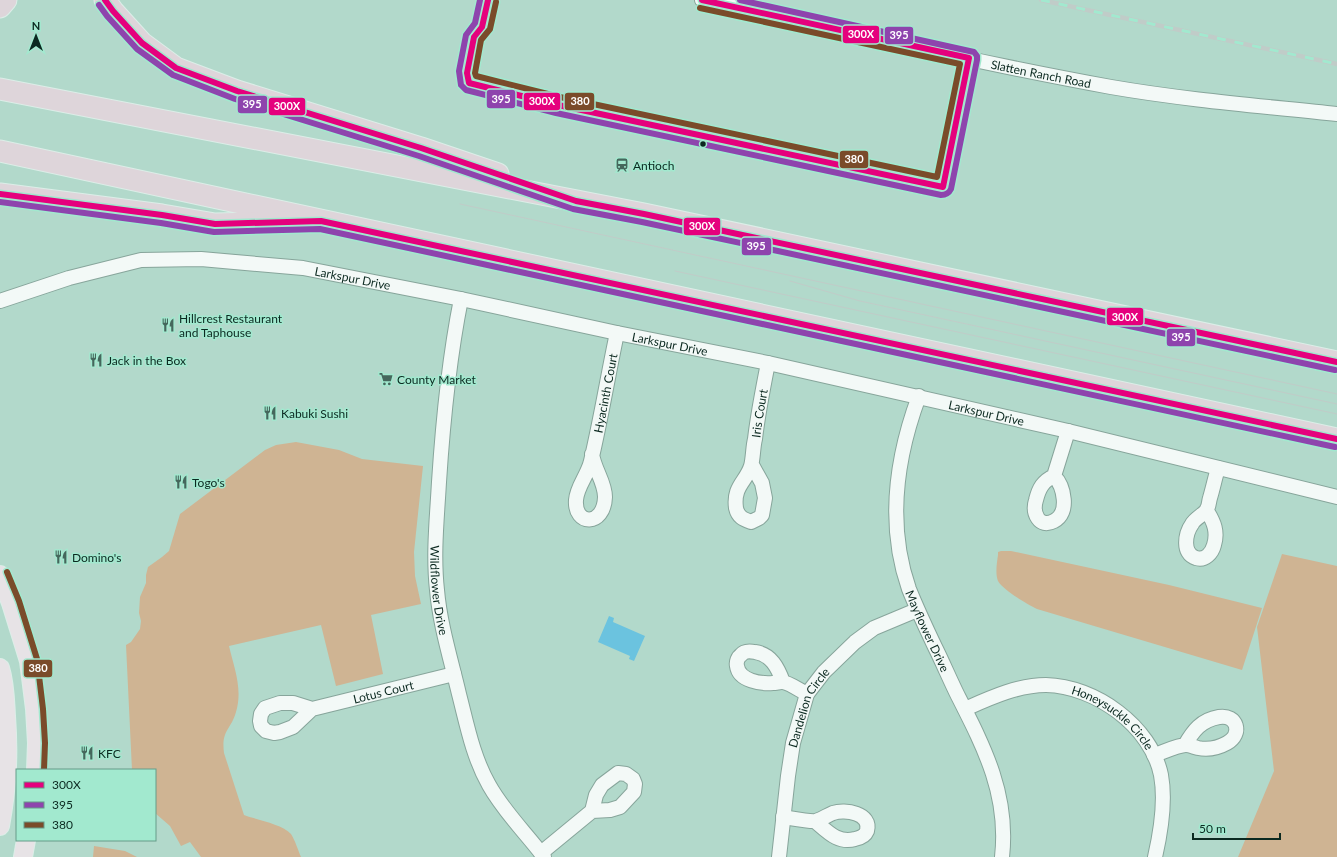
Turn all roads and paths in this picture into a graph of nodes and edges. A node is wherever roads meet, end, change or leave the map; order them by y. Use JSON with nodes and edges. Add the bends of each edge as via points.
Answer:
{"nodes":[{"id":1,"x":6,"y":0,"type":"edge"},
{"id":2,"x":105,"y":0,"type":"edge"},
{"id":3,"x":702,"y":0,"type":"edge"},
{"id":4,"x":0,"y":7,"type":"edge"},
{"id":5,"x":0,"y":89,"type":"edge"},
{"id":6,"x":1337,"y":114,"type":"edge"},
{"id":7,"x":0,"y":151,"type":"edge"},
{"id":8,"x":0,"y":194,"type":"edge"},
{"id":9,"x":576,"y":201,"type":"junction"},
{"id":10,"x":321,"y":221,"type":"junction"},
{"id":11,"x":461,"y":299,"type":"junction"},
{"id":12,"x":0,"y":301,"type":"edge"},
{"id":13,"x":617,"y":333,"type":"junction"},
{"id":14,"x":1337,"y":362,"type":"edge"},
{"id":15,"x":768,"y":363,"type":"junction"},
{"id":16,"x":919,"y":396,"type":"junction"},
{"id":17,"x":1068,"y":431,"type":"junction"},
{"id":18,"x":1337,"y":439,"type":"edge"},
{"id":19,"x":592,"y":454,"type":"dead end"},
{"id":20,"x":752,"y":465,"type":"dead end"},
{"id":21,"x":1218,"y":468,"type":"junction"},
{"id":22,"x":1054,"y":476,"type":"dead end"},
{"id":23,"x":1337,"y":497,"type":"edge"},
{"id":24,"x":1207,"y":511,"type":"dead end"},
{"id":25,"x":0,"y":575,"type":"edge"},
{"id":26,"x":917,"y":610,"type":"junction"},
{"id":27,"x":0,"y":668,"type":"edge"},
{"id":28,"x":454,"y":674,"type":"junction"},
{"id":29,"x":783,"y":682,"type":"dead end"},
{"id":30,"x":807,"y":694,"type":"junction"},
{"id":31,"x":312,"y":709,"type":"dead end"},
{"id":32,"x":965,"y":709,"type":"junction"},
{"id":33,"x":1185,"y":745,"type":"dead end"},
{"id":34,"x":1154,"y":755,"type":"junction"},
{"id":35,"x":36,"y":769,"type":"edge"},
{"id":36,"x":592,"y":811,"type":"dead end"},
{"id":37,"x":783,"y":817,"type":"junction"},
{"id":38,"x":816,"y":821,"type":"dead end"},
{"id":39,"x":0,"y":826,"type":"edge"},
{"id":40,"x":26,"y":841,"type":"edge"},
{"id":41,"x":543,"y":855,"type":"edge"},
{"id":42,"x":23,"y":857,"type":"edge"},
{"id":43,"x":779,"y":857,"type":"edge"},
{"id":44,"x":1002,"y":857,"type":"edge"},
{"id":45,"x":1155,"y":857,"type":"edge"}],
"edges":[{"from":1,"to":4,"type":"highway"},
{"from":2,"to":9,"type":"highway","via":[[142,43],[176,68],[237,91],[421,148]]},
{"from":3,"to":6,"type":"street","name":"Slatten Ranch Road","via":[[1112,87]]},
{"from":5,"to":9,"type":"highway"},
{"from":7,"to":10,"type":"highway"},
{"from":8,"to":10,"type":"highway","via":[[215,224]]},
{"from":9,"to":14,"type":"highway"},
{"from":10,"to":18,"type":"highway"},
{"from":11,"to":12,"type":"street","name":"Larkspur Drive","via":[[303,268],[201,259],[141,260],[69,278]]},
{"from":11,"to":13,"type":"street","name":"Larkspur Drive"},
{"from":11,"to":28,"type":"street","name":"Wildflower Drive","via":[[453,336],[447,386],[435,558],[438,602]]},
{"from":13,"to":15,"type":"street","name":"Larkspur Drive"},
{"from":13,"to":19,"type":"street","name":"Hyacinth Court"},
{"from":15,"to":16,"type":"street","name":"Larkspur Drive"},
{"from":15,"to":20,"type":"street","name":"Iris Court"},
{"from":16,"to":17,"type":"street","name":"Larkspur Drive"},
{"from":16,"to":26,"type":"street","name":"Mayflower Drive","via":[[902,451],[896,507],[902,564]]},
{"from":17,"to":21,"type":"street","name":"Larkspur Drive"},
{"from":17,"to":22,"type":"street"},
{"from":21,"to":23,"type":"street","name":"Larkspur Drive"},
{"from":21,"to":24,"type":"street"},
{"from":25,"to":35,"type":"main road","via":[[29,661],[35,709]]},
{"from":26,"to":30,"type":"street","name":"Dandelion Circle","via":[[874,628],[855,642],[824,672]]},
{"from":26,"to":32,"type":"street","name":"Mayflower Drive"},
{"from":27,"to":39,"type":"main road","via":[[5,684],[8,745],[7,778]]},
{"from":28,"to":31,"type":"street","name":"Lotus Court"},
{"from":28,"to":41,"type":"street","name":"Wildflower Drive","via":[[481,770],[498,799]]},
{"from":29,"to":30,"type":"street"},
{"from":30,"to":37,"type":"street","name":"Dandelion Circle","via":[[794,743]]},
{"from":32,"to":34,"type":"street","name":"Honeysuckle Circle","via":[[1018,689],[1046,685],[1072,688],[1101,700],[1116,710],[1139,732]]},
{"from":32,"to":44,"type":"street","name":"Mayflower Drive","via":[[981,741],[998,790],[1004,829]]},
{"from":33,"to":34,"type":"street"},
{"from":34,"to":45,"type":"street","name":"Honeysuckle Circle","via":[[1161,775],[1163,810]]},
{"from":36,"to":41,"type":"street"},
{"from":37,"to":38,"type":"street"},
{"from":37,"to":43,"type":"street","name":"Dandelion Circle"},
{"from":40,"to":42,"type":"main road"}]}
